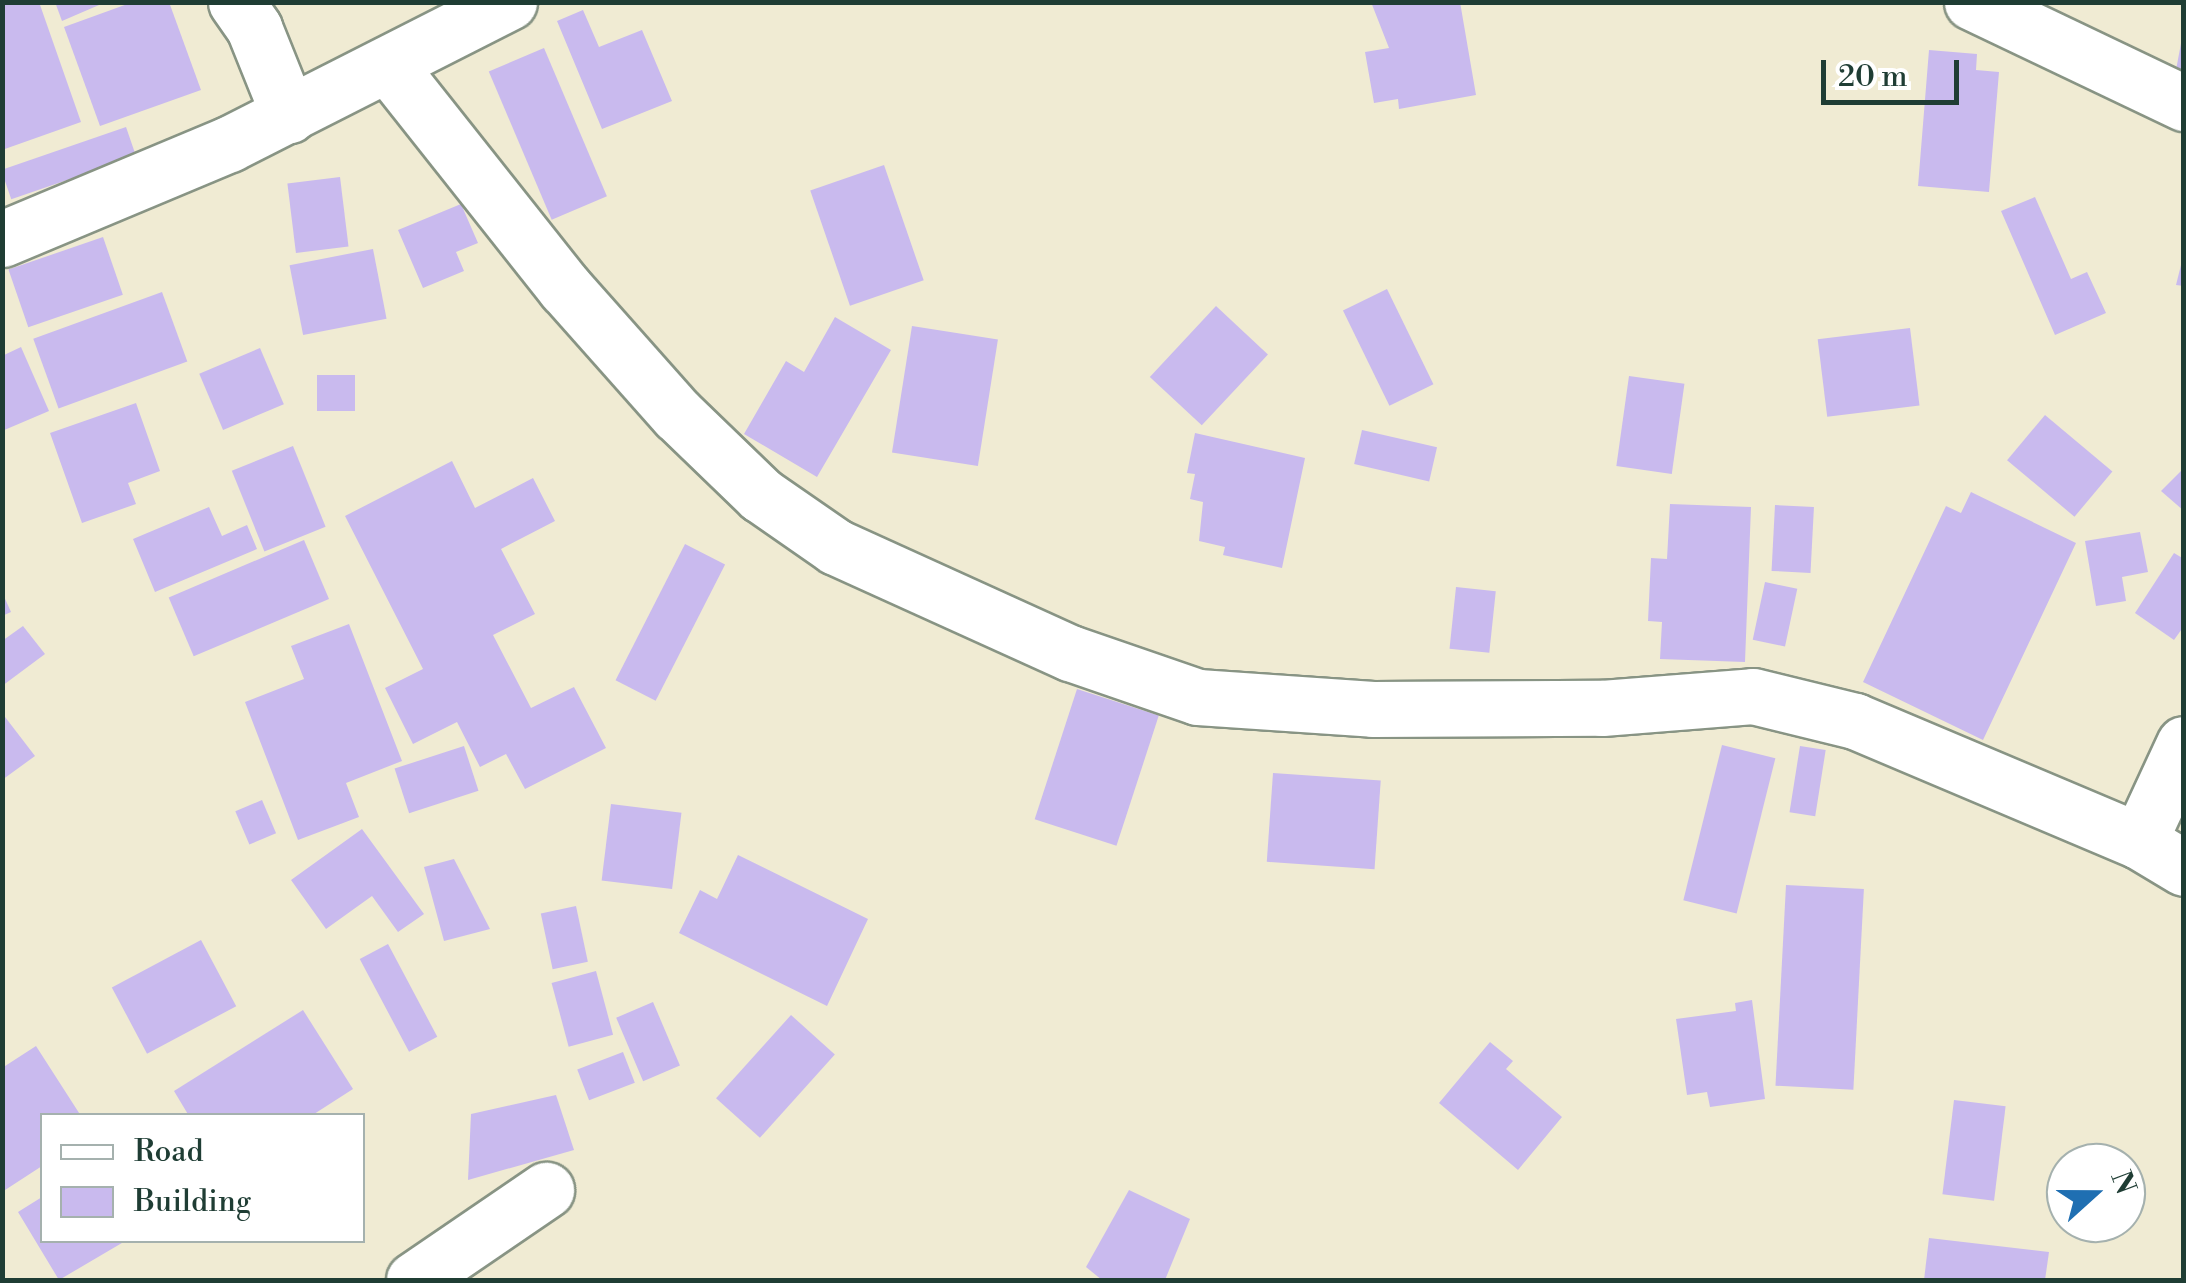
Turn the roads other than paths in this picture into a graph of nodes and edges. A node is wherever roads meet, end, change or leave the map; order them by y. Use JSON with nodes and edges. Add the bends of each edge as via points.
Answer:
{"nodes":[{"id":1,"x":236,"y":2,"type":"edge"},
{"id":2,"x":509,"y":2,"type":"edge"},
{"id":3,"x":1972,"y":2,"type":"edge"},
{"id":4,"x":388,"y":65,"type":"junction"},
{"id":5,"x":2184,"y":103,"type":"edge"},
{"id":6,"x":289,"y":115,"type":"junction"},
{"id":7,"x":2,"y":239,"type":"edge"},
{"id":8,"x":2184,"y":744,"type":"edge"},
{"id":9,"x":2161,"y":855,"type":"edge"},
{"id":10,"x":546,"y":1190,"type":"dead end"},
{"id":11,"x":414,"y":1280,"type":"edge"}],
"edges":[{"from":1,"to":6,"type":"street","via":[[254,28]]},
{"from":2,"to":4,"type":"street"},
{"from":3,"to":5,"type":"street"},
{"from":4,"to":6,"type":"street"},
{"from":4,"to":9,"type":"street","via":[[565,288],[677,414],[761,495],[836,547],[1070,653],[1198,697],[1372,710],[1602,708],[1753,696],[1855,721]]},
{"from":6,"to":7,"type":"street"},
{"from":8,"to":9,"type":"street"},
{"from":10,"to":11,"type":"street"}]}
